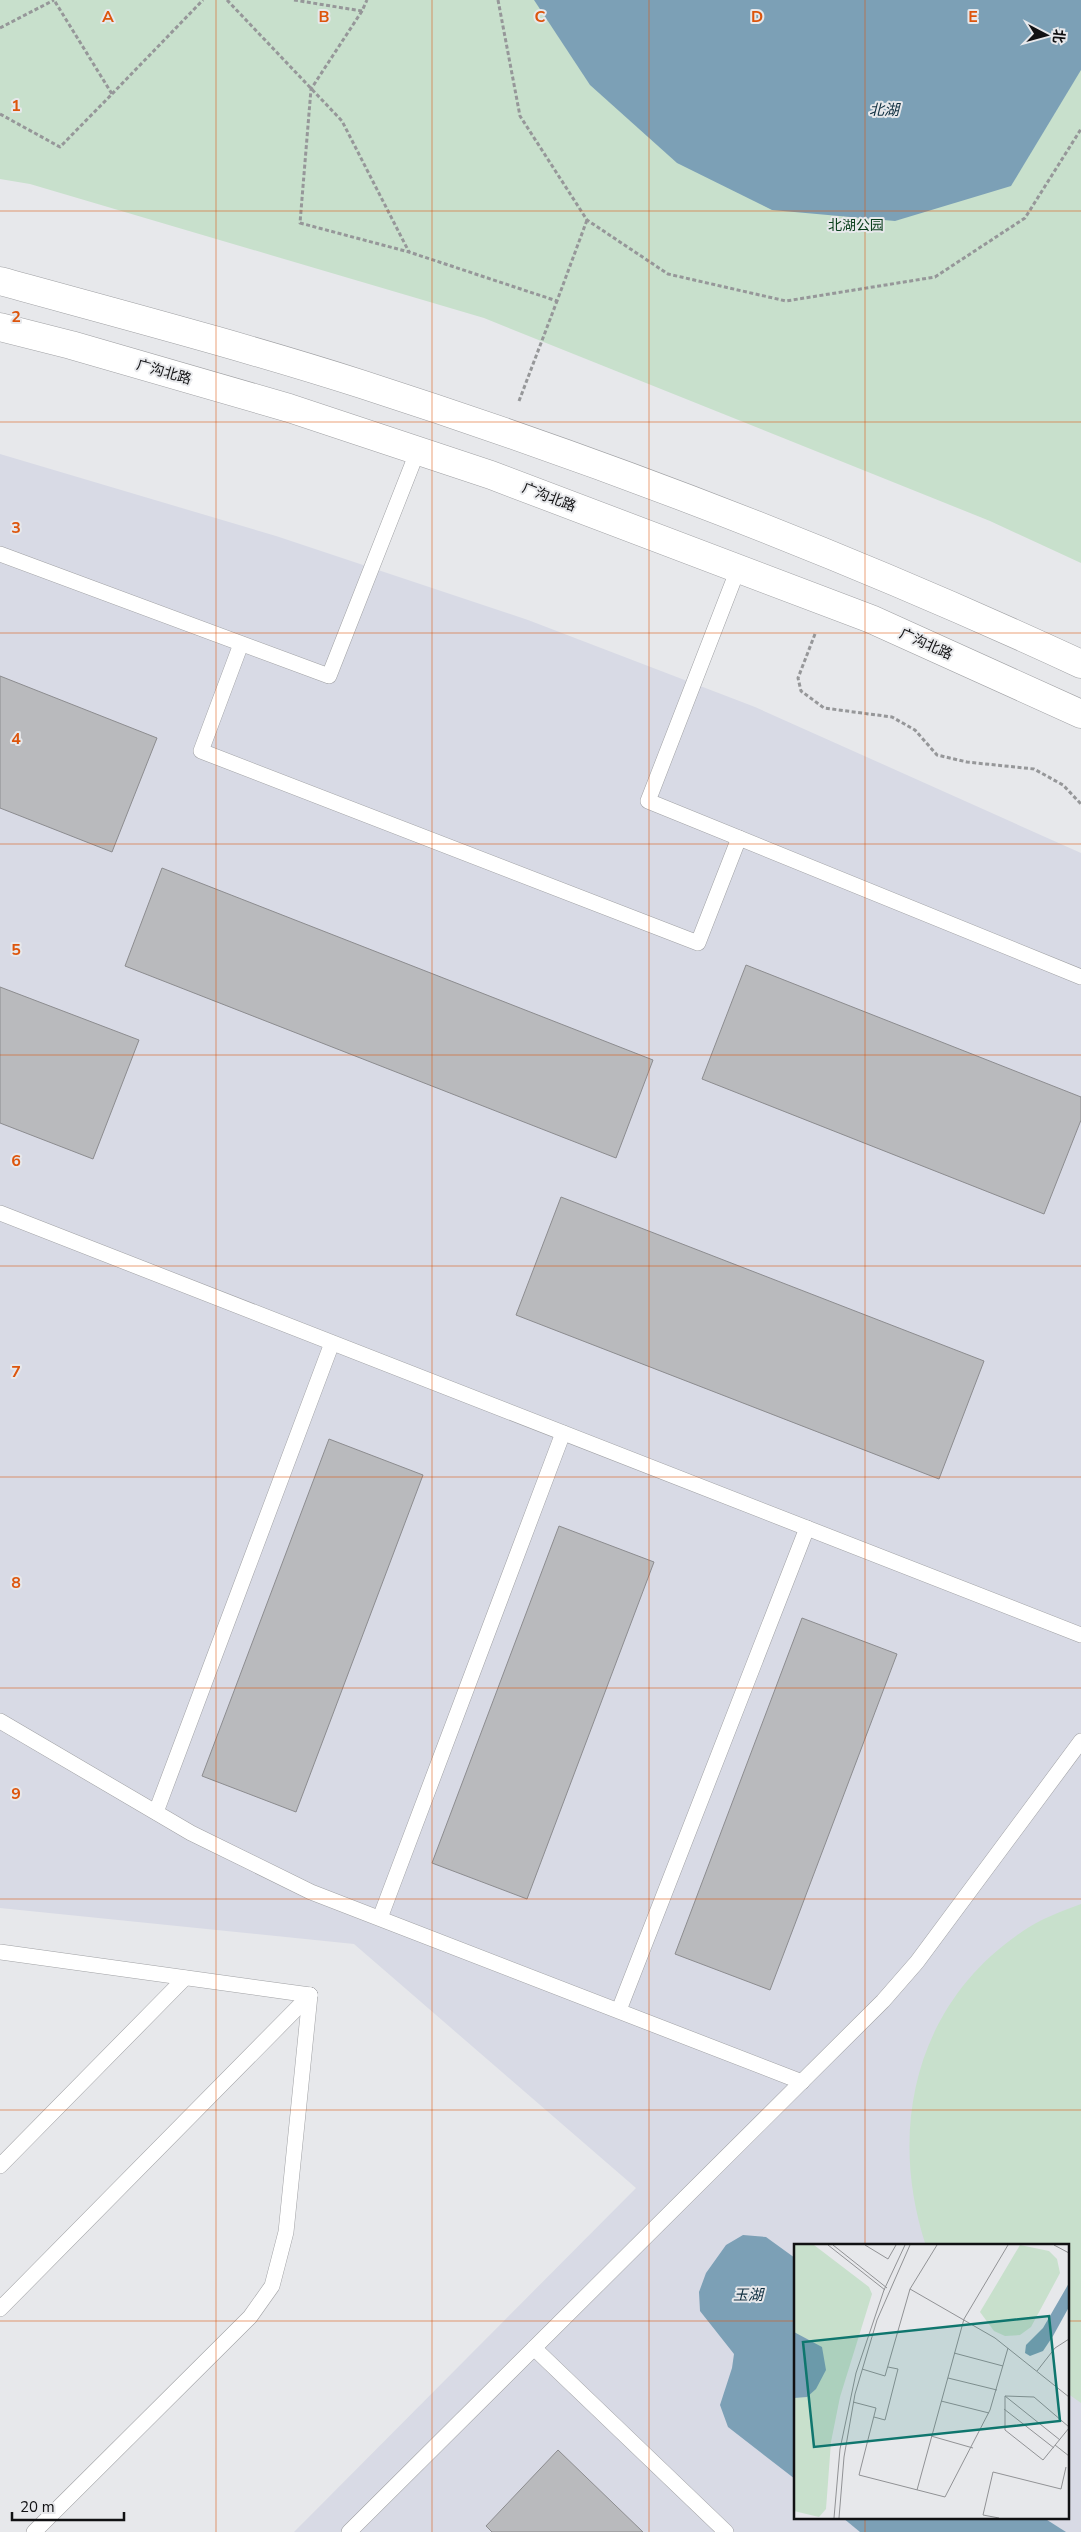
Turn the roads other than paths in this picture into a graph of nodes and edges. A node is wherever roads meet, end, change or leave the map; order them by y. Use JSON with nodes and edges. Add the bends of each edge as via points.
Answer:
{"nodes":[{"id":1,"x":0,"y":281,"type":"edge"},
{"id":2,"x":0,"y":327,"type":"edge"},
{"id":3,"x":418,"y":450,"type":"junction"},
{"id":4,"x":0,"y":554,"type":"edge"},
{"id":5,"x":738,"y":569,"type":"junction"},
{"id":6,"x":241,"y":644,"type":"junction"},
{"id":7,"x":1081,"y":664,"type":"edge"},
{"id":8,"x":1081,"y":714,"type":"edge"},
{"id":9,"x":739,"y":838,"type":"junction"},
{"id":10,"x":1081,"y":978,"type":"edge"},
{"id":11,"x":0,"y":1213,"type":"edge"},
{"id":12,"x":332,"y":1343,"type":"junction"},
{"id":13,"x":564,"y":1433,"type":"junction"},
{"id":14,"x":806,"y":1528,"type":"junction"},
{"id":15,"x":1081,"y":1635,"type":"edge"},
{"id":16,"x":0,"y":1721,"type":"edge"},
{"id":17,"x":1081,"y":1741,"type":"edge"},
{"id":18,"x":156,"y":1812,"type":"junction"},
{"id":19,"x":380,"y":1918,"type":"junction"},
{"id":20,"x":0,"y":1952,"type":"edge"},
{"id":21,"x":185,"y":1978,"type":"junction"},
{"id":22,"x":310,"y":1995,"type":"junction"},
{"id":23,"x":619,"y":2010,"type":"junction"},
{"id":24,"x":802,"y":2082,"type":"junction"},
{"id":25,"x":0,"y":2166,"type":"edge"},
{"id":26,"x":0,"y":2309,"type":"edge"},
{"id":27,"x":534,"y":2348,"type":"junction"},
{"id":28,"x":34,"y":2532,"type":"edge"},
{"id":29,"x":349,"y":2532,"type":"edge"},
{"id":30,"x":726,"y":2532,"type":"edge"}],
"edges":[{"from":1,"to":7,"type":"street","via":[[358,383],[507,432],[718,511]]},
{"from":2,"to":3,"type":"street","name":"广沟北路","via":[[289,408]]},
{"from":3,"to":5,"type":"street","name":"广沟北路"},
{"from":3,"to":6,"type":"lane","via":[[329,676]]},
{"from":4,"to":6,"type":"lane"},
{"from":5,"to":8,"type":"street","name":"广沟北路","via":[[871,619]]},
{"from":5,"to":9,"type":"lane","via":[[648,801]]},
{"from":6,"to":9,"type":"lane","via":[[200,751],[698,943]]},
{"from":9,"to":10,"type":"lane"},
{"from":11,"to":12,"type":"lane"},
{"from":12,"to":13,"type":"lane"},
{"from":12,"to":18,"type":"lane"},
{"from":13,"to":14,"type":"lane"},
{"from":13,"to":19,"type":"lane"},
{"from":14,"to":15,"type":"lane"},
{"from":14,"to":23,"type":"lane"},
{"from":16,"to":18,"type":"lane"},
{"from":17,"to":24,"type":"lane","via":[[917,1962]]},
{"from":18,"to":19,"type":"lane","via":[[191,1833],[311,1892]]},
{"from":19,"to":23,"type":"lane"},
{"from":20,"to":21,"type":"lane"},
{"from":21,"to":22,"type":"lane"},
{"from":21,"to":25,"type":"lane"},
{"from":22,"to":26,"type":"lane"},
{"from":22,"to":28,"type":"lane","via":[[286,2232],[272,2286],[250,2317]]},
{"from":23,"to":24,"type":"lane"},
{"from":24,"to":27,"type":"lane"},
{"from":27,"to":29,"type":"lane"},
{"from":27,"to":30,"type":"lane"}]}
